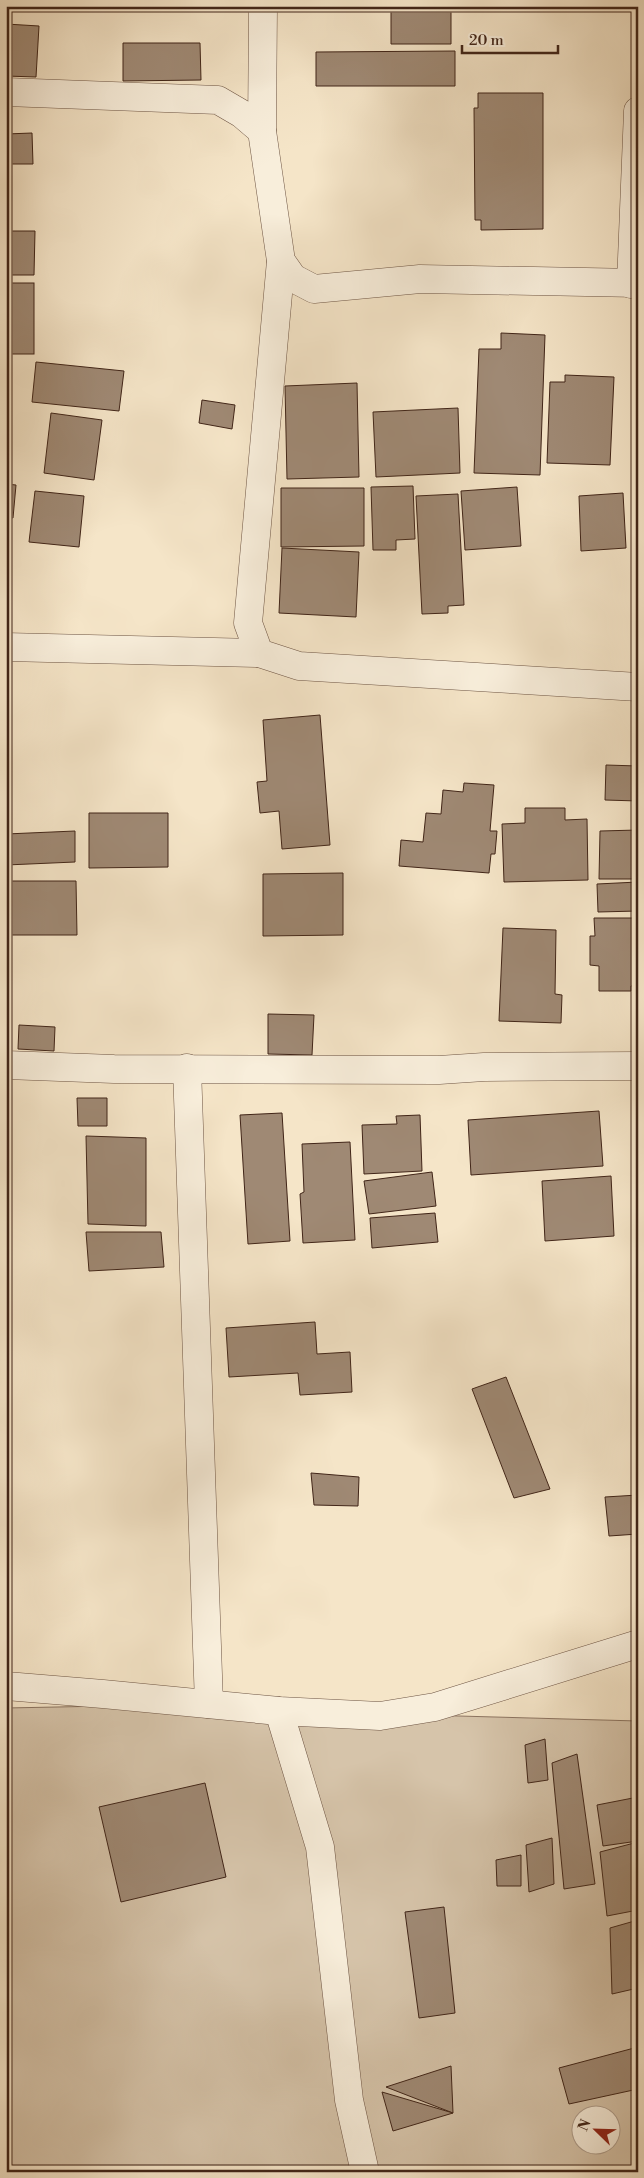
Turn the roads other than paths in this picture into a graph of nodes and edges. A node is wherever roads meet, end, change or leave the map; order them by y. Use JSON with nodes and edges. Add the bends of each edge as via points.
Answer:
{"nodes":[{"id":1,"x":263,"y":6,"type":"edge"},
{"id":2,"x":6,"y":92,"type":"edge"},
{"id":3,"x":638,"y":111,"type":"edge"},
{"id":4,"x":262,"y":131,"type":"junction"},
{"id":5,"x":281,"y":261,"type":"junction"},
{"id":6,"x":634,"y":284,"type":"edge"},
{"id":7,"x":6,"y":647,"type":"edge"},
{"id":8,"x":260,"y":652,"type":"junction"},
{"id":9,"x":638,"y":687,"type":"edge"},
{"id":10,"x":6,"y":1065,"type":"edge"},
{"id":11,"x":638,"y":1066,"type":"edge"},
{"id":12,"x":187,"y":1068,"type":"junction"},
{"id":13,"x":638,"y":1644,"type":"edge"},
{"id":14,"x":6,"y":1686,"type":"edge"},
{"id":15,"x":209,"y":1704,"type":"junction"},
{"id":16,"x":279,"y":1711,"type":"junction"},
{"id":17,"x":365,"y":2172,"type":"edge"}],
"edges":[{"from":1,"to":4,"type":"street"},
{"from":2,"to":4,"type":"street","via":[[218,100]]},
{"from":3,"to":6,"type":"street"},
{"from":4,"to":5,"type":"street"},
{"from":5,"to":6,"type":"street","via":[[293,278],[314,289],[420,279]]},
{"from":5,"to":8,"type":"street","via":[[248,623]]},
{"from":7,"to":8,"type":"street"},
{"from":8,"to":9,"type":"street","via":[[299,666]]},
{"from":10,"to":12,"type":"street"},
{"from":11,"to":12,"type":"street","via":[[439,1070]]},
{"from":12,"to":15,"type":"street"},
{"from":13,"to":16,"type":"street","via":[[435,1707],[380,1716]]},
{"from":14,"to":15,"type":"street"},
{"from":15,"to":16,"type":"street"},
{"from":16,"to":17,"type":"street","via":[[320,1847],[349,2100]]}]}
